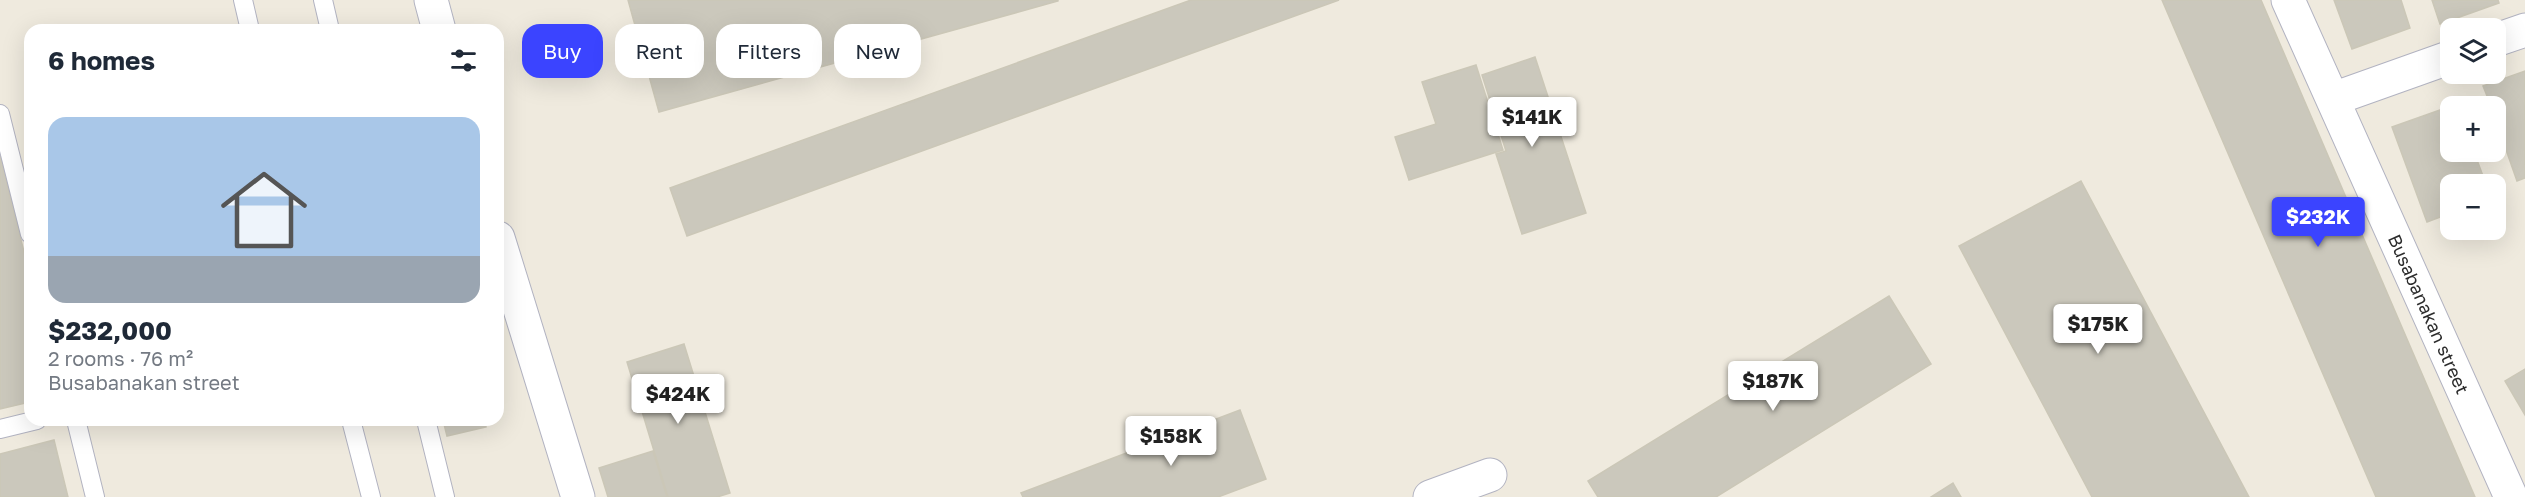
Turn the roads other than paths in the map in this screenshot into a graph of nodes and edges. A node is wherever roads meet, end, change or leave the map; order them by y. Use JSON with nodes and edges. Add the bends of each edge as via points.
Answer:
{"nodes":[{"id":1,"x":243,"y":0,"type":"edge"},
{"id":2,"x":323,"y":0,"type":"edge"},
{"id":3,"x":431,"y":0,"type":"edge"},
{"id":4,"x":2288,"y":0,"type":"edge"},
{"id":5,"x":249,"y":24,"type":"edge"},
{"id":6,"x":329,"y":24,"type":"edge"},
{"id":7,"x":437,"y":24,"type":"edge"},
{"id":8,"x":2525,"y":30,"type":"edge"},
{"id":9,"x":2506,"y":37,"type":"edge"},
{"id":10,"x":2440,"y":61,"type":"edge"},
{"id":11,"x":2332,"y":99,"type":"junction"},
{"id":12,"x":0,"y":114,"type":"edge"},
{"id":13,"x":24,"y":210,"type":"edge"},
{"id":14,"x":504,"y":257,"type":"edge"},
{"id":15,"x":24,"y":423,"type":"edge"},
{"id":16,"x":77,"y":426,"type":"edge"},
{"id":17,"x":353,"y":426,"type":"edge"},
{"id":18,"x":427,"y":426,"type":"edge"},
{"id":19,"x":0,"y":429,"type":"edge"},
{"id":20,"x":1490,"y":474,"type":"dead end"},
{"id":21,"x":95,"y":497,"type":"edge"},
{"id":22,"x":371,"y":497,"type":"edge"},
{"id":23,"x":445,"y":497,"type":"edge"},
{"id":24,"x":578,"y":497,"type":"edge"},
{"id":25,"x":1430,"y":497,"type":"edge"},
{"id":26,"x":2511,"y":497,"type":"edge"}],
"edges":[{"from":1,"to":5,"type":"lane"},
{"from":2,"to":6,"type":"lane"},
{"from":3,"to":7,"type":"street"},
{"from":4,"to":11,"type":"street","name":"Busabanakan street"},
{"from":8,"to":9,"type":"street"},
{"from":10,"to":11,"type":"street"},
{"from":11,"to":26,"type":"street","name":"Busabanakan street"},
{"from":12,"to":13,"type":"lane"},
{"from":14,"to":24,"type":"street"},
{"from":15,"to":19,"type":"lane"},
{"from":16,"to":21,"type":"lane"},
{"from":17,"to":22,"type":"lane"},
{"from":18,"to":23,"type":"lane"},
{"from":20,"to":25,"type":"street"}]}
